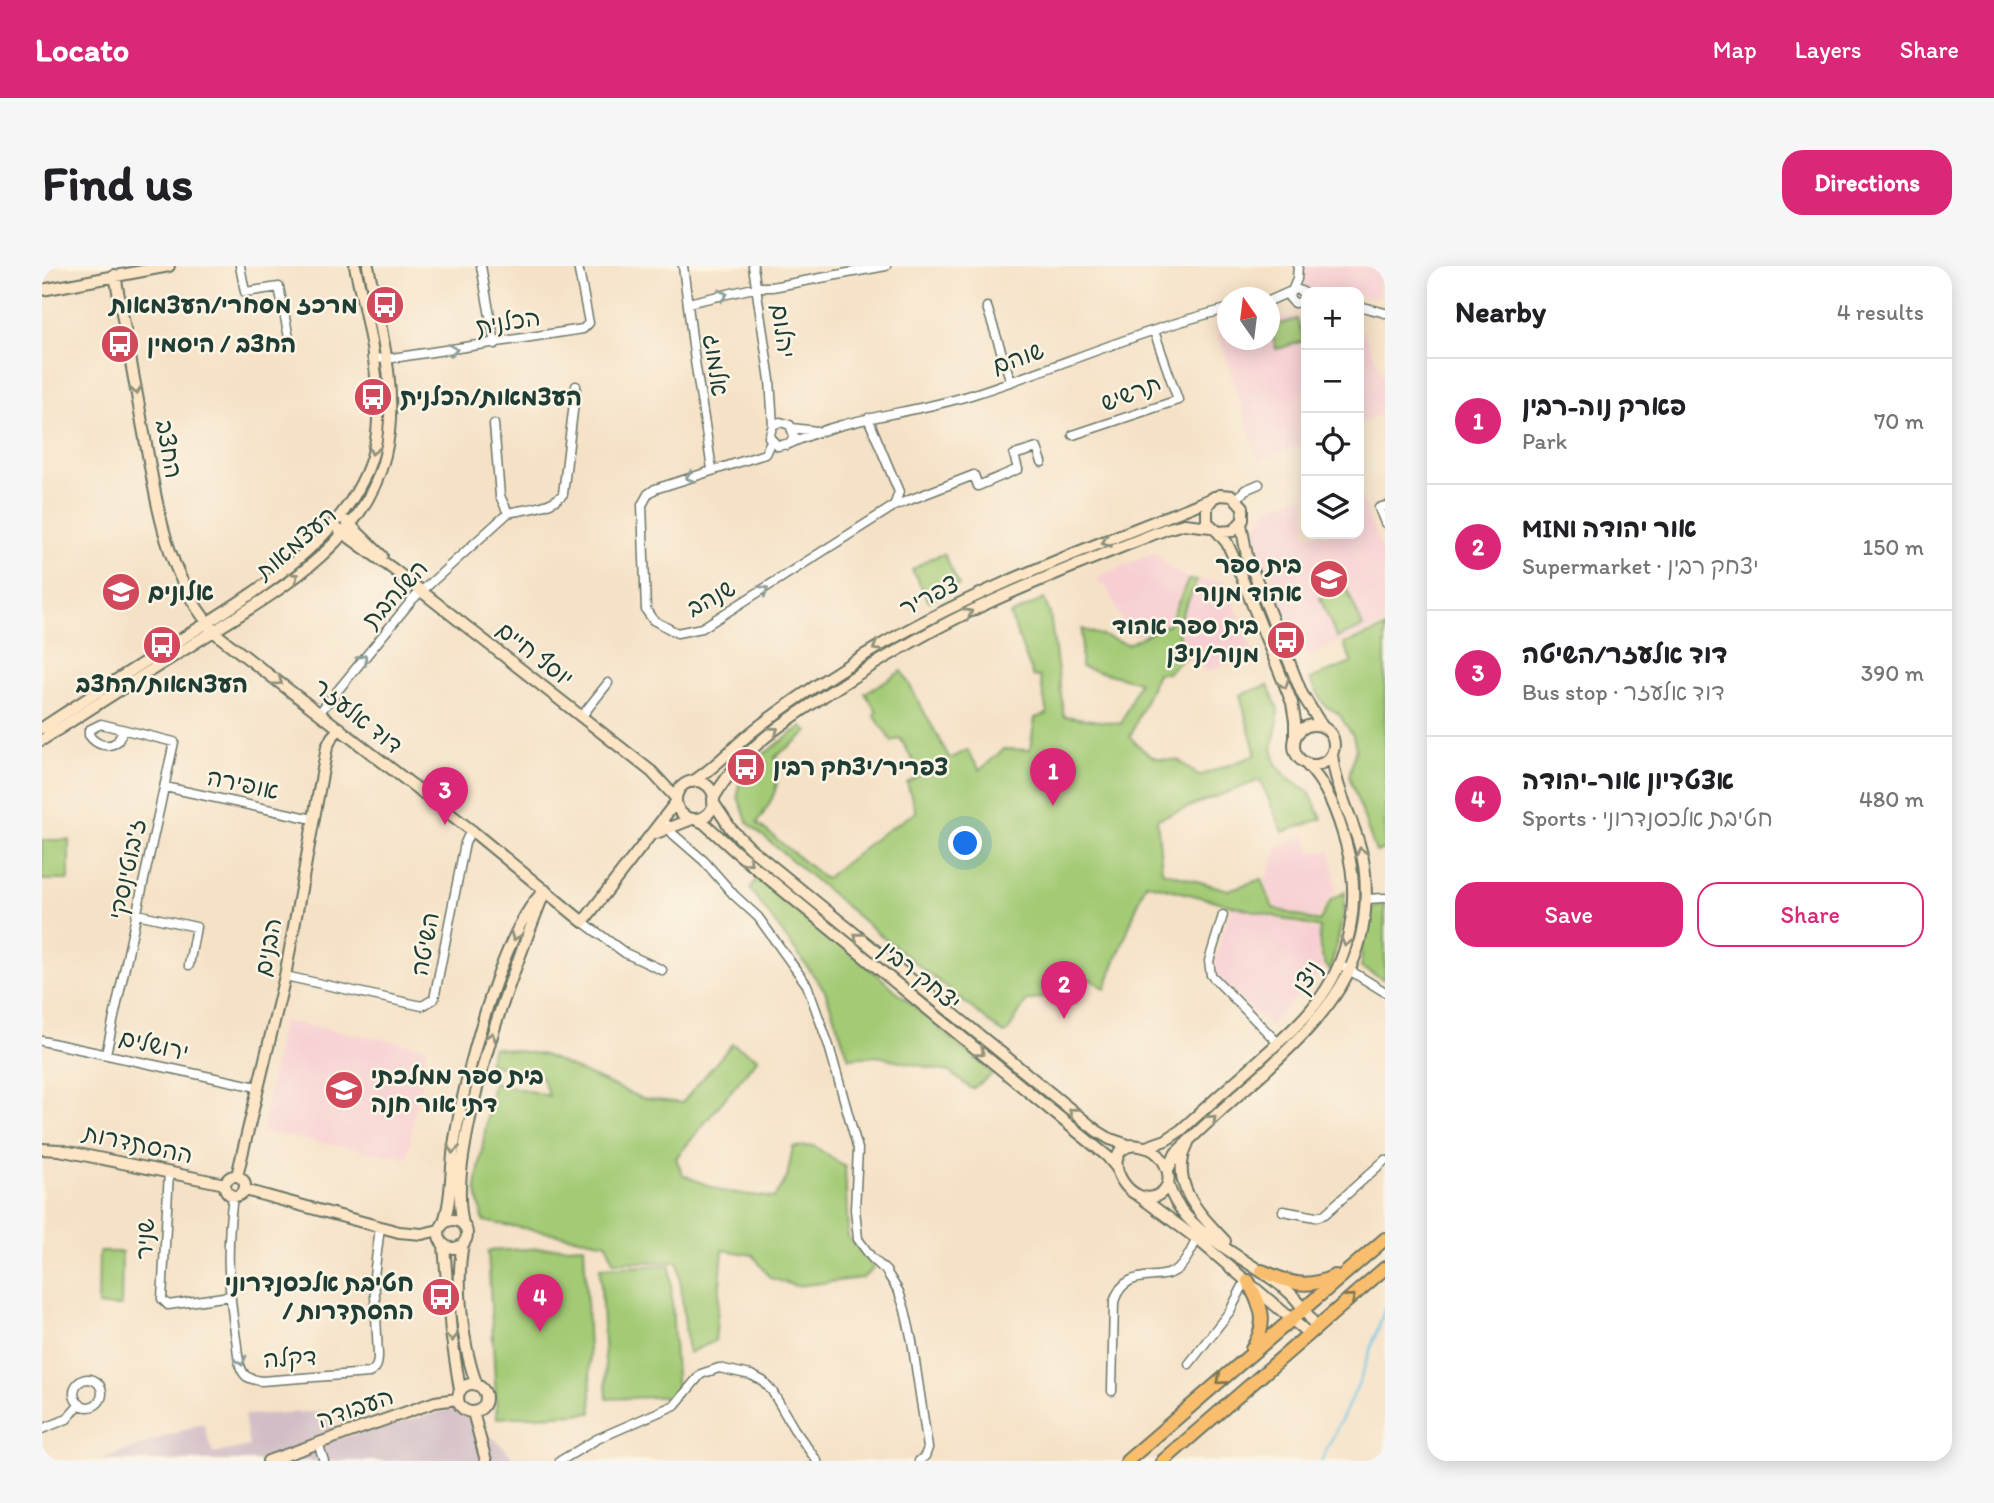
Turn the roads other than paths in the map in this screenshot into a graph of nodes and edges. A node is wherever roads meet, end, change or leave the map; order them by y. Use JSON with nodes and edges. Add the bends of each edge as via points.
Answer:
{"nodes":[{"id":1,"x":169,"y":266,"type":"edge"},
{"id":2,"x":240,"y":266,"type":"edge"},
{"id":3,"x":355,"y":266,"type":"edge"},
{"id":4,"x":368,"y":266,"type":"edge"},
{"id":5,"x":481,"y":266,"type":"edge"},
{"id":6,"x":578,"y":266,"type":"edge"},
{"id":7,"x":683,"y":266,"type":"edge"},
{"id":8,"x":753,"y":266,"type":"edge"},
{"id":9,"x":886,"y":266,"type":"edge"},
{"id":10,"x":1298,"y":266,"type":"edge"},
{"id":11,"x":115,"y":275,"type":"junction"},
{"id":12,"x":758,"y":287,"type":"junction"},
{"id":13,"x":42,"y":290,"type":"edge"},
{"id":14,"x":1299,"y":295,"type":"edge"},
{"id":15,"x":1280,"y":299,"type":"edge"},
{"id":16,"x":688,"y":303,"type":"junction"},
{"id":17,"x":987,"y":307,"type":"dead end"},
{"id":18,"x":1364,"y":307,"type":"edge"},
{"id":19,"x":1217,"y":312,"type":"edge"},
{"id":20,"x":1384,"y":313,"type":"edge"},
{"id":21,"x":1154,"y":331,"type":"junction"},
{"id":22,"x":289,"y":338,"type":"dead end"},
{"id":23,"x":495,"y":344,"type":"junction"},
{"id":24,"x":372,"y":358,"type":"junction"},
{"id":25,"x":386,"y":359,"type":"junction"},
{"id":26,"x":1011,"y":382,"type":"junction"},
{"id":27,"x":576,"y":386,"type":"dead end"},
{"id":28,"x":772,"y":401,"type":"junction"},
{"id":29,"x":868,"y":418,"type":"junction"},
{"id":30,"x":783,"y":422,"type":"junction"},
{"id":31,"x":494,"y":424,"type":"dead end"},
{"id":32,"x":773,"y":425,"type":"junction"},
{"id":33,"x":792,"y":428,"type":"junction"},
{"id":34,"x":817,"y":430,"type":"junction"},
{"id":35,"x":1073,"y":435,"type":"dead end"},
{"id":36,"x":771,"y":441,"type":"junction"},
{"id":37,"x":787,"y":445,"type":"junction"},
{"id":38,"x":1042,"y":462,"type":"dead end"},
{"id":39,"x":712,"y":469,"type":"junction"},
{"id":40,"x":1259,"y":484,"type":"dead end"},
{"id":41,"x":1214,"y":498,"type":"junction"},
{"id":42,"x":1237,"y":499,"type":"junction"},
{"id":43,"x":894,"y":506,"type":"junction"},
{"id":44,"x":1385,"y":506,"type":"edge"},
{"id":45,"x":508,"y":513,"type":"junction"},
{"id":46,"x":335,"y":520,"type":"junction"},
{"id":47,"x":1385,"y":523,"type":"edge"},
{"id":48,"x":1241,"y":524,"type":"junction"},
{"id":49,"x":351,"y":525,"type":"junction"},
{"id":50,"x":1214,"y":530,"type":"junction"},
{"id":51,"x":343,"y":534,"type":"junction"},
{"id":52,"x":393,"y":569,"type":"junction"},
{"id":53,"x":420,"y":591,"type":"junction"},
{"id":54,"x":211,"y":626,"type":"junction"},
{"id":55,"x":608,"y":683,"type":"dead end"},
{"id":56,"x":320,"y":712,"type":"junction"},
{"id":57,"x":581,"y":717,"type":"junction"},
{"id":58,"x":1322,"y":726,"type":"junction"},
{"id":59,"x":42,"y":728,"type":"edge"},
{"id":60,"x":340,"y":728,"type":"junction"},
{"id":61,"x":123,"y":730,"type":"dead end"},
{"id":62,"x":1295,"y":738,"type":"junction"},
{"id":63,"x":42,"y":740,"type":"edge"},
{"id":64,"x":1332,"y":754,"type":"junction"},
{"id":65,"x":1305,"y":763,"type":"junction"},
{"id":66,"x":652,"y":772,"type":"junction"},
{"id":67,"x":691,"y":782,"type":"junction"},
{"id":68,"x":165,"y":787,"type":"junction"},
{"id":69,"x":676,"y":800,"type":"junction"},
{"id":70,"x":713,"y":801,"type":"junction"},
{"id":71,"x":694,"y":818,"type":"junction"},
{"id":72,"x":313,"y":819,"type":"junction"},
{"id":73,"x":666,"y":822,"type":"junction"},
{"id":74,"x":471,"y":830,"type":"junction"},
{"id":75,"x":545,"y":890,"type":"junction"},
{"id":76,"x":1385,"y":898,"type":"edge"},
{"id":77,"x":1366,"y":899,"type":"junction"},
{"id":78,"x":137,"y":914,"type":"junction"},
{"id":79,"x":1223,"y":915,"type":"dead end"},
{"id":80,"x":583,"y":922,"type":"junction"},
{"id":81,"x":189,"y":965,"type":"dead end"},
{"id":82,"x":1345,"y":967,"type":"junction"},
{"id":83,"x":662,"y":970,"type":"dead end"},
{"id":84,"x":285,"y":976,"type":"junction"},
{"id":85,"x":1385,"y":992,"type":"edge"},
{"id":86,"x":42,"y":1041,"type":"edge"},
{"id":87,"x":1278,"y":1043,"type":"junction"},
{"id":88,"x":106,"y":1054,"type":"junction"},
{"id":89,"x":257,"y":1087,"type":"junction"},
{"id":90,"x":1190,"y":1139,"type":"junction"},
{"id":91,"x":1131,"y":1146,"type":"junction"},
{"id":92,"x":1146,"y":1147,"type":"junction"},
{"id":93,"x":42,"y":1149,"type":"edge"},
{"id":94,"x":1385,"y":1160,"type":"edge"},
{"id":95,"x":1117,"y":1168,"type":"junction"},
{"id":96,"x":1168,"y":1170,"type":"junction"},
{"id":97,"x":169,"y":1172,"type":"junction"},
{"id":98,"x":237,"y":1176,"type":"junction"},
{"id":99,"x":1168,"y":1183,"type":"junction"},
{"id":100,"x":225,"y":1184,"type":"junction"},
{"id":101,"x":245,"y":1190,"type":"junction"},
{"id":102,"x":233,"y":1196,"type":"junction"},
{"id":103,"x":1139,"y":1196,"type":"junction"},
{"id":104,"x":1283,"y":1211,"type":"dead end"},
{"id":105,"x":463,"y":1224,"type":"junction"},
{"id":106,"x":380,"y":1227,"type":"junction"},
{"id":107,"x":442,"y":1235,"type":"junction"},
{"id":108,"x":1197,"y":1239,"type":"junction"},
{"id":109,"x":1385,"y":1239,"type":"edge"},
{"id":110,"x":463,"y":1244,"type":"junction"},
{"id":111,"x":1242,"y":1258,"type":"junction"},
{"id":112,"x":1354,"y":1266,"type":"junction"},
{"id":113,"x":1385,"y":1268,"type":"edge"},
{"id":114,"x":1262,"y":1271,"type":"junction"},
{"id":115,"x":1247,"y":1281,"type":"junction"},
{"id":116,"x":230,"y":1296,"type":"junction"},
{"id":117,"x":1303,"y":1308,"type":"junction"},
{"id":118,"x":1291,"y":1318,"type":"junction"},
{"id":119,"x":1313,"y":1331,"type":"junction"},
{"id":120,"x":1246,"y":1359,"type":"junction"},
{"id":121,"x":1189,"y":1364,"type":"dead end"},
{"id":122,"x":477,"y":1385,"type":"junction"},
{"id":123,"x":1112,"y":1391,"type":"dead end"},
{"id":124,"x":458,"y":1395,"type":"junction"},
{"id":125,"x":80,"y":1404,"type":"dead end"},
{"id":126,"x":473,"y":1412,"type":"junction"},
{"id":127,"x":42,"y":1429,"type":"edge"},
{"id":128,"x":318,"y":1443,"type":"junction"},
{"id":129,"x":268,"y":1461,"type":"edge"},
{"id":130,"x":324,"y":1461,"type":"edge"},
{"id":131,"x":486,"y":1461,"type":"edge"},
{"id":132,"x":560,"y":1461,"type":"edge"},
{"id":133,"x":817,"y":1461,"type":"edge"},
{"id":134,"x":919,"y":1461,"type":"edge"},
{"id":135,"x":1127,"y":1461,"type":"edge"},
{"id":136,"x":1163,"y":1461,"type":"edge"}],
"edges":[{"from":1,"to":11,"type":"street"},
{"from":2,"to":22,"type":"street","via":[[245,292],[279,287]]},
{"from":3,"to":24,"type":"street","name":"העצמאות"},
{"from":4,"to":25,"type":"street","name":"העצמאות"},
{"from":5,"to":23,"type":"street"},
{"from":6,"to":23,"type":"street","name":"הכלנית","via":[[589,324],[583,329]]},
{"from":7,"to":16,"type":"street","name":"אלמוג"},
{"from":8,"to":12,"type":"street","name":"יהלום"},
{"from":9,"to":12,"type":"street"},
{"from":10,"to":14,"type":"street"},
{"from":11,"to":13,"type":"street"},
{"from":11,"to":54,"type":"street","name":"החצב","one_way":true,"via":[[163,532],[176,569]]},
{"from":16,"to":12,"type":"street","one_way":true},
{"from":12,"to":28,"type":"street","name":"יהלום"},
{"from":14,"to":15,"type":"street"},
{"from":16,"to":39,"type":"street","name":"אלמוג"},
{"from":17,"to":26,"type":"street"},
{"from":18,"to":20,"type":"street"},
{"from":19,"to":21,"type":"street","name":"שוהם"},
{"from":21,"to":26,"type":"street","name":"שוהם"},
{"from":21,"to":35,"type":"street","name":"תרשיש","via":[[1178,400]]},
{"from":25,"to":23,"type":"street","name":"הכלנית","one_way":true},
{"from":24,"to":25,"type":"street","name":"הכלנית"},
{"from":24,"to":46,"type":"street","name":"העצמאות","one_way":true,"via":[[376,442],[365,476]]},
{"from":25,"to":49,"type":"street","name":"העצמאות","via":[[390,425],[386,454],[371,496]]},
{"from":26,"to":29,"type":"street","name":"שוהם"},
{"from":27,"to":45,"type":"street","name":"השלהבת","via":[[563,494],[549,504]]},
{"from":28,"to":30,"type":"street","name":"יהלום"},
{"from":28,"to":32,"type":"street","name":"יהלום"},
{"from":29,"to":34,"type":"street","name":"שוהם"},
{"from":29,"to":43,"type":"street","via":[[899,492]]},
{"from":30,"to":32,"type":"street"},
{"from":30,"to":33,"type":"street"},
{"from":31,"to":45,"type":"street","via":[[500,496]]},
{"from":32,"to":36,"type":"street"},
{"from":33,"to":34,"type":"street","name":"שוהם"},
{"from":33,"to":37,"type":"street","via":[[794,436]]},
{"from":34,"to":37,"type":"street","name":"שוהם"},
{"from":36,"to":37,"type":"street"},
{"from":36,"to":39,"type":"street","name":"שנהב","via":[[765,454]]},
{"from":38,"to":43,"type":"street","via":[[1037,448],[1014,456],[1018,469],[978,486],[974,475]]},
{"from":39,"to":43,"type":"street","name":"שנהב","one_way":true,"via":[[655,489],[642,505],[646,610],[653,620],[677,633],[702,628]]},
{"from":40,"to":42,"type":"street"},
{"from":41,"to":42,"type":"street"},
{"from":41,"to":50,"type":"street","via":[[1205,513]]},
{"from":41,"to":67,"type":"street","name":"צפריר","one_way":true,"via":[[1001,584],[892,639],[778,712]]},
{"from":42,"to":48,"type":"street","via":[[1244,510]]},
{"from":44,"to":47,"type":"street","via":[[1379,508]]},
{"from":45,"to":53,"type":"street","name":"השלהבת"},
{"from":46,"to":49,"type":"street","name":"יוסף חיים"},
{"from":46,"to":51,"type":"street","name":"יוסף חיים"},
{"from":46,"to":54,"type":"street","name":"העצמאות","via":[[277,576]]},
{"from":48,"to":50,"type":"street","via":[[1231,532]]},
{"from":48,"to":58,"type":"street","via":[[1247,556],[1301,694]]},
{"from":49,"to":51,"type":"street","name":"העצמאות"},
{"from":49,"to":52,"type":"street","name":"יוסף חיים"},
{"from":50,"to":62,"type":"street","one_way":true,"via":[[1233,556],[1292,703]]},
{"from":70,"to":50,"type":"street","name":"צפריר","one_way":true,"via":[[735,765],[775,730],[913,641],[988,603],[1166,529],[1184,524]]},
{"from":51,"to":52,"type":"street","name":"יוסף חיים"},
{"from":54,"to":51,"type":"street","name":"העצמאות","one_way":true,"via":[[286,584]]},
{"from":52,"to":53,"type":"street","name":"יוסף חיים"},
{"from":56,"to":53,"type":"street","name":"השלהבת","one_way":true},
{"from":53,"to":57,"type":"street","name":"יוסף חיים"},
{"from":54,"to":56,"type":"street","name":"דוד אלעזר","one_way":true},
{"from":54,"to":59,"type":"street","name":"העצמאות"},
{"from":54,"to":63,"type":"street","name":"העצמאות"},
{"from":55,"to":57,"type":"street"},
{"from":56,"to":60,"type":"street","name":"דוד אלעזר"},
{"from":57,"to":66,"type":"street","name":"יוסף חיים"},
{"from":58,"to":62,"type":"street","via":[[1307,726]]},
{"from":58,"to":64,"type":"street","via":[[1334,740]]},
{"from":60,"to":72,"type":"street","name":"הבנים","via":[[327,747]]},
{"from":60,"to":74,"type":"street","name":"דוד אלעזר"},
{"from":61,"to":68,"type":"street","name":"ז'בוטינסקי","via":[[174,742]]},
{"from":62,"to":65,"type":"street","via":[[1294,750]]},
{"from":64,"to":65,"type":"street","via":[[1321,764]]},
{"from":77,"to":64,"type":"street","name":"ניצן","one_way":true,"via":[[1363,857],[1337,785]]},
{"from":65,"to":82,"type":"street","name":"ניצן","one_way":true,"via":[[1327,794],[1352,868]]},
{"from":66,"to":67,"type":"street","name":"יוסף חיים"},
{"from":66,"to":69,"type":"street","name":"יוסף חיים"},
{"from":67,"to":69,"type":"street","via":[[680,788]]},
{"from":67,"to":70,"type":"street","via":[[707,786]]},
{"from":68,"to":72,"type":"street","name":"אופירה"},
{"from":68,"to":78,"type":"street","name":"ז'בוטינסקי"},
{"from":69,"to":71,"type":"street","via":[[681,812]]},
{"from":69,"to":73,"type":"street"},
{"from":70,"to":71,"type":"street","via":[[706,814]]},
{"from":91,"to":70,"type":"street","name":"יצחק רבין","one_way":true,"via":[[1097,1130],[855,935],[744,842]]},
{"from":71,"to":73,"type":"street"},
{"from":71,"to":95,"type":"street","name":"יצחק רבין","one_way":true},
{"from":72,"to":84,"type":"street","name":"הבנים"},
{"from":73,"to":80,"type":"street"},
{"from":73,"to":134,"type":"street","via":[[758,917],[807,985],[858,1149],[858,1239],[899,1292],[907,1320],[928,1448]]},
{"from":74,"to":75,"type":"street","name":"דוד אלעזר"},
{"from":74,"to":84,"type":"street","name":"השיטה","via":[[434,999],[422,1006]]},
{"from":75,"to":80,"type":"street","name":"דוד אלעזר"},
{"from":105,"to":75,"type":"street","one_way":true,"via":[[460,1199],[466,1141],[481,1071]]},
{"from":75,"to":107,"type":"street","one_way":true,"via":[[520,924],[482,1027],[455,1139]]},
{"from":76,"to":77,"type":"street"},
{"from":77,"to":82,"type":"street","name":"ניצן","via":[[1362,930]]},
{"from":78,"to":81,"type":"street","via":[[196,927]]},
{"from":78,"to":88,"type":"street","name":"ז'בוטינסקי"},
{"from":79,"to":87,"type":"street","via":[[1209,961],[1211,975]]},
{"from":80,"to":83,"type":"street","via":[[625,953]]},
{"from":82,"to":85,"type":"street"},
{"from":82,"to":87,"type":"street","name":"ניצן"},
{"from":90,"to":82,"type":"street","name":"ניצן","one_way":true,"via":[[1310,1029],[1330,1005]]},
{"from":84,"to":89,"type":"street","name":"הבנים"},
{"from":86,"to":88,"type":"street","name":"ירושלים"},
{"from":87,"to":92,"type":"street","name":"ניצן","via":[[1181,1130]]},
{"from":88,"to":89,"type":"street","name":"ירושלים"},
{"from":89,"to":98,"type":"street","name":"הבנים"},
{"from":90,"to":96,"type":"street","name":"ניצן","via":[[1172,1158]]},
{"from":90,"to":111,"type":"street","via":[[1181,1165],[1184,1188],[1200,1214]]},
{"from":91,"to":92,"type":"street"},
{"from":91,"to":95,"type":"street","via":[[1117,1155]]},
{"from":92,"to":96,"type":"street","via":[[1161,1157]]},
{"from":93,"to":97,"type":"street","name":"ההסתדרות"},
{"from":94,"to":104,"type":"street","via":[[1325,1214],[1316,1217]]},
{"from":95,"to":103,"type":"street","via":[[1123,1182]]},
{"from":96,"to":99,"type":"street"},
{"from":97,"to":100,"type":"street","name":"ההסתדרות"},
{"from":97,"to":116,"type":"street","name":"שניר","via":[[162,1299],[167,1305]]},
{"from":98,"to":100,"type":"street","via":[[229,1177]]},
{"from":98,"to":101,"type":"street","via":[[244,1181]]},
{"from":99,"to":103,"type":"street","via":[[1157,1196]]},
{"from":99,"to":111,"type":"street","via":[[1179,1209]]},
{"from":100,"to":102,"type":"street","via":[[226,1192]]},
{"from":101,"to":102,"type":"street"},
{"from":101,"to":106,"type":"street"},
{"from":102,"to":116,"type":"street","name":"דקלה","via":[[228,1245]]},
{"from":103,"to":108,"type":"street"},
{"from":105,"to":107,"type":"street","via":[[451,1220]]},
{"from":105,"to":110,"type":"street","via":[[467,1231]]},
{"from":106,"to":107,"type":"street"},
{"from":116,"to":106,"type":"street","name":"דקלה","one_way":true,"via":[[240,1364],[252,1380],[369,1373],[378,1364],[374,1276]]},
{"from":107,"to":110,"type":"street","via":[[452,1248]]},
{"from":107,"to":124,"type":"street","one_way":true},
{"from":108,"to":115,"type":"street"},
{"from":108,"to":123,"type":"street","via":[[1180,1268],[1136,1279],[1117,1293]]},
{"from":109,"to":112,"type":"main road"},
{"from":110,"to":122,"type":"street","via":[[465,1341]]},
{"from":111,"to":114,"type":"street"},
{"from":112,"to":114,"type":"main road","via":[[1308,1285]]},
{"from":112,"to":117,"type":"main road"},
{"from":119,"to":113,"type":"main road","one_way":true},
{"from":114,"to":117,"type":"street"},
{"from":115,"to":118,"type":"street"},
{"from":115,"to":120,"type":"main road","via":[[1263,1318],[1261,1333]]},
{"from":115,"to":121,"type":"street"},
{"from":117,"to":118,"type":"main road"},
{"from":117,"to":119,"type":"street"},
{"from":118,"to":119,"type":"street"},
{"from":118,"to":120,"type":"main road"},
{"from":119,"to":136,"type":"main road"},
{"from":120,"to":135,"type":"main road","one_way":true},
{"from":122,"to":124,"type":"street","via":[[468,1384]]},
{"from":122,"to":126,"type":"street","via":[[486,1400]]},
{"from":124,"to":126,"type":"street","via":[[461,1408]]},
{"from":124,"to":128,"type":"street","name":"העבודה"},
{"from":125,"to":127,"type":"street","via":[[66,1419]]},
{"from":126,"to":131,"type":"street"},
{"from":128,"to":129,"type":"street","name":"העבודה"},
{"from":128,"to":130,"type":"street"},
{"from":132,"to":133,"type":"street","via":[[611,1432],[675,1405],[701,1374],[719,1368],[763,1381]]}]}
